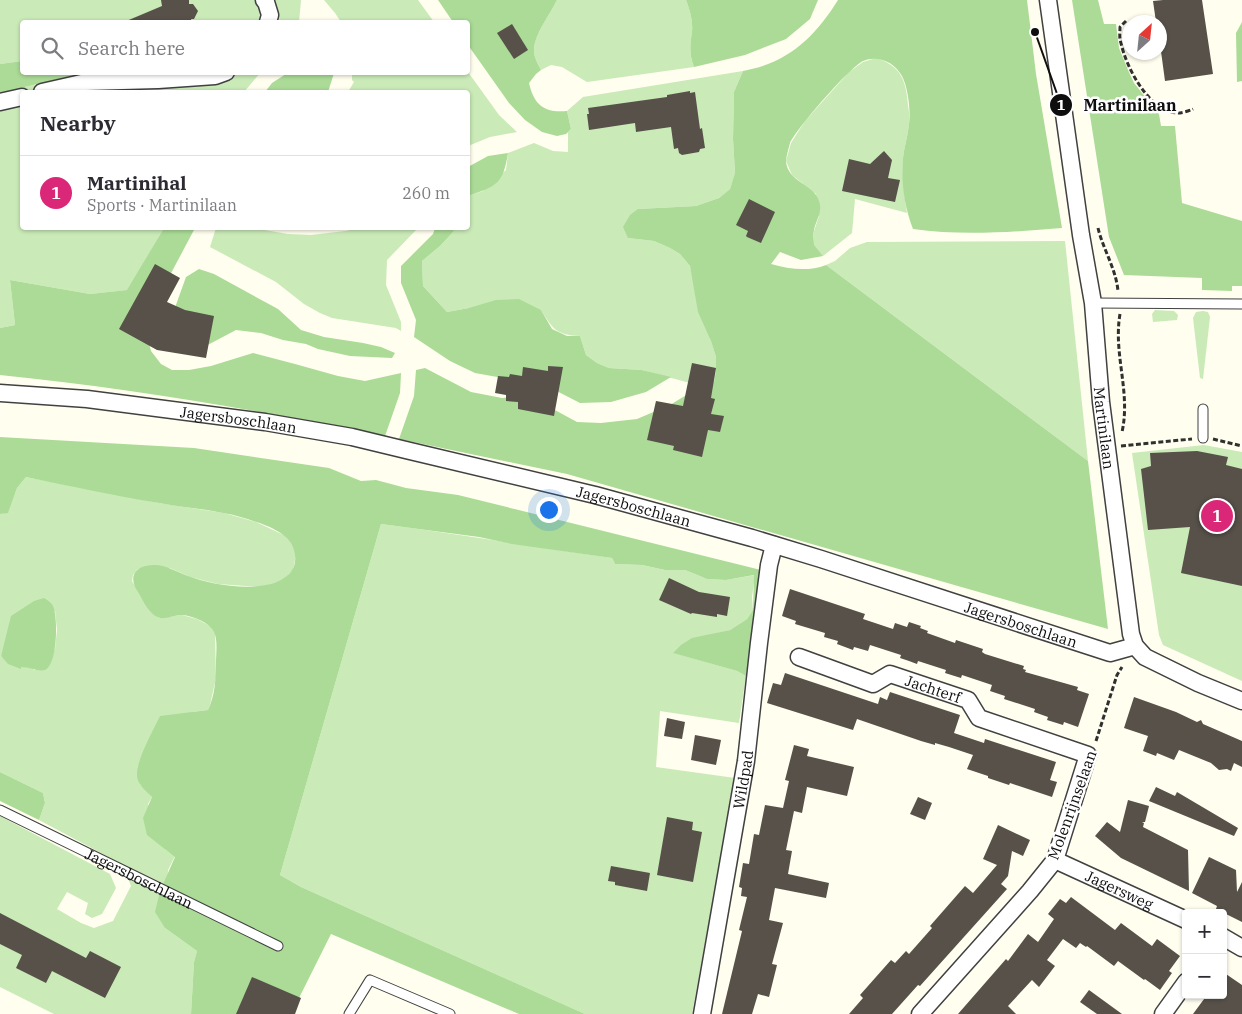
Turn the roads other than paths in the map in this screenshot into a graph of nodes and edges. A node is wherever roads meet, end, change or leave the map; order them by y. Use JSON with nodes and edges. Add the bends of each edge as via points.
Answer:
{"nodes":[{"id":1,"x":264,"y":0,"type":"edge"},
{"id":2,"x":1048,"y":0,"type":"edge"},
{"id":3,"x":269,"y":20,"type":"edge"},
{"id":4,"x":218,"y":75,"type":"edge"},
{"id":5,"x":51,"y":90,"type":"edge"},
{"id":6,"x":20,"y":97,"type":"edge"},
{"id":7,"x":0,"y":102,"type":"edge"},
{"id":8,"x":1093,"y":303,"type":"junction"},
{"id":9,"x":1242,"y":304,"type":"edge"},
{"id":10,"x":0,"y":393,"type":"edge"},
{"id":11,"x":1203,"y":408,"type":"dead end"},
{"id":12,"x":1203,"y":438,"type":"road end"},
{"id":13,"x":774,"y":544,"type":"junction"},
{"id":14,"x":1135,"y":646,"type":"junction"},
{"id":15,"x":799,"y":657,"type":"dead end"},
{"id":16,"x":1242,"y":701,"type":"edge"},
{"id":17,"x":1088,"y":755,"type":"joint"},
{"id":18,"x":0,"y":810,"type":"edge"},
{"id":19,"x":1055,"y":860,"type":"junction"},
{"id":20,"x":1182,"y":918,"type":"edge"},
{"id":21,"x":1227,"y":940,"type":"edge"},
{"id":22,"x":278,"y":946,"type":"dead end"},
{"id":23,"x":1242,"y":948,"type":"edge"},
{"id":24,"x":1182,"y":988,"type":"edge"},
{"id":25,"x":349,"y":1014,"type":"edge"},
{"id":26,"x":450,"y":1014,"type":"edge"},
{"id":27,"x":702,"y":1014,"type":"edge"},
{"id":28,"x":920,"y":1014,"type":"edge"},
{"id":29,"x":1163,"y":1014,"type":"edge"}],
"edges":[{"from":1,"to":3,"type":"street","via":[[270,15]]},
{"from":2,"to":8,"type":"street","name":"Martinilaan"},
{"from":4,"to":5,"type":"street","via":[[86,82]]},
{"from":6,"to":7,"type":"street"},
{"from":8,"to":9,"type":"lane"},
{"from":8,"to":14,"type":"street","name":"Martinilaan","via":[[1101,402],[1130,634]]},
{"from":10,"to":13,"type":"street","name":"Jagersboschlaan","via":[[87,399],[352,437],[595,495]]},
{"from":11,"to":12,"type":"lane"},
{"from":13,"to":14,"type":"street","name":"Jagersboschlaan","via":[[1110,654]]},
{"from":13,"to":27,"type":"street","name":"Wildpad","via":[[746,761]]},
{"from":14,"to":16,"type":"street","via":[[1144,657]]},
{"from":15,"to":17,"type":"street","name":"Jachterf","via":[[873,684],[890,674],[968,700],[979,718]]},
{"from":17,"to":19,"type":"street","name":"Molenrijnselaan"},
{"from":18,"to":22,"type":"lane","name":"Jagersboschlaan"},
{"from":19,"to":20,"type":"street","name":"Jagersweg"},
{"from":19,"to":28,"type":"street","name":"Molenrijnselaan"},
{"from":21,"to":23,"type":"street"},
{"from":24,"to":29,"type":"street"},
{"from":25,"to":26,"type":"lane","via":[[370,980]]}]}
